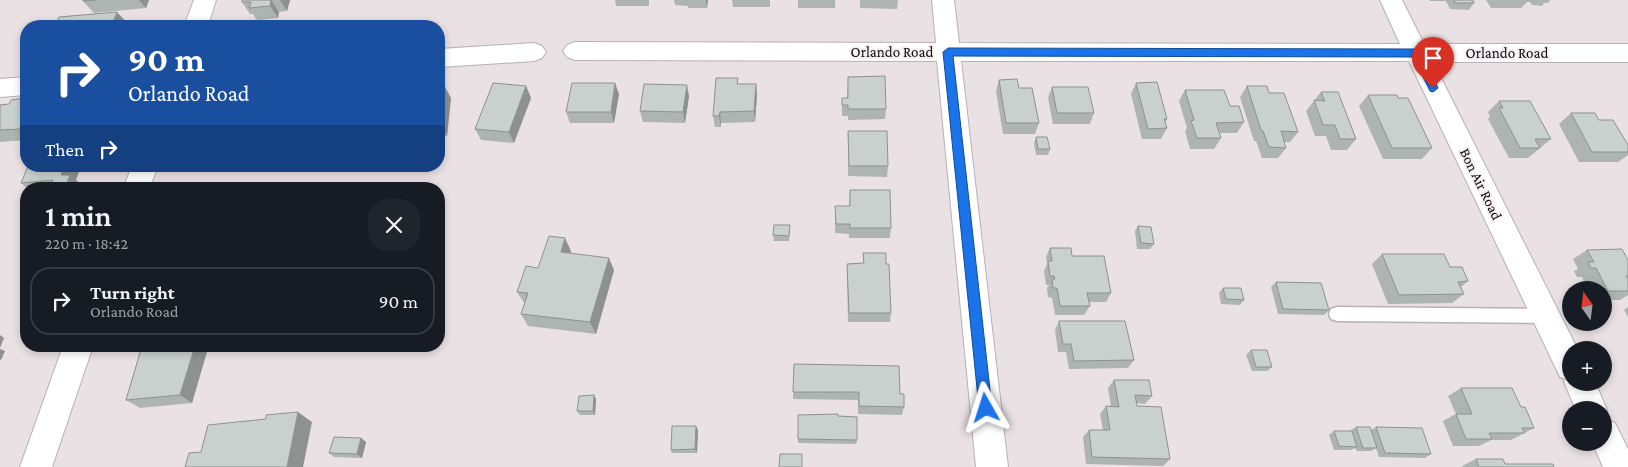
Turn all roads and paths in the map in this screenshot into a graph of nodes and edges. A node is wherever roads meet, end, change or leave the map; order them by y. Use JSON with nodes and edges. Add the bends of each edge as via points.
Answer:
{"nodes":[{"id":1,"x":205,"y":0,"type":"edge"},
{"id":2,"x":943,"y":0,"type":"edge"},
{"id":3,"x":1391,"y":0,"type":"edge"},
{"id":4,"x":198,"y":20,"type":"edge"},
{"id":5,"x":575,"y":51,"type":"dead end"},
{"id":6,"x":534,"y":52,"type":"dead end"},
{"id":7,"x":948,"y":52,"type":"junction"},
{"id":8,"x":1416,"y":53,"type":"junction"},
{"id":9,"x":1628,"y":53,"type":"edge"},
{"id":10,"x":445,"y":58,"type":"edge"},
{"id":11,"x":20,"y":86,"type":"edge"},
{"id":12,"x":0,"y":88,"type":"edge"},
{"id":13,"x":1337,"y":314,"type":"dead end"},
{"id":14,"x":1546,"y":316,"type":"junction"},
{"id":15,"x":1562,"y":349,"type":"edge"},
{"id":16,"x":76,"y":352,"type":"edge"},
{"id":17,"x":1612,"y":450,"type":"edge"},
{"id":18,"x":36,"y":467,"type":"edge"},
{"id":19,"x":992,"y":467,"type":"edge"},
{"id":20,"x":1620,"y":467,"type":"edge"}],
"edges":[{"from":1,"to":4,"type":"street"},
{"from":2,"to":7,"type":"street"},
{"from":3,"to":8,"type":"street","name":"Bon Air Road"},
{"from":5,"to":7,"type":"street","name":"Orlando Road"},
{"from":6,"to":10,"type":"street"},
{"from":7,"to":8,"type":"street","name":"Orlando Road"},
{"from":7,"to":19,"type":"street"},
{"from":8,"to":9,"type":"street","name":"Orlando Road"},
{"from":8,"to":14,"type":"street","name":"Bon Air Road"},
{"from":11,"to":12,"type":"street"},
{"from":13,"to":14,"type":"lane"},
{"from":14,"to":15,"type":"street","name":"Bon Air Road"},
{"from":16,"to":18,"type":"street"},
{"from":17,"to":20,"type":"street"}]}
